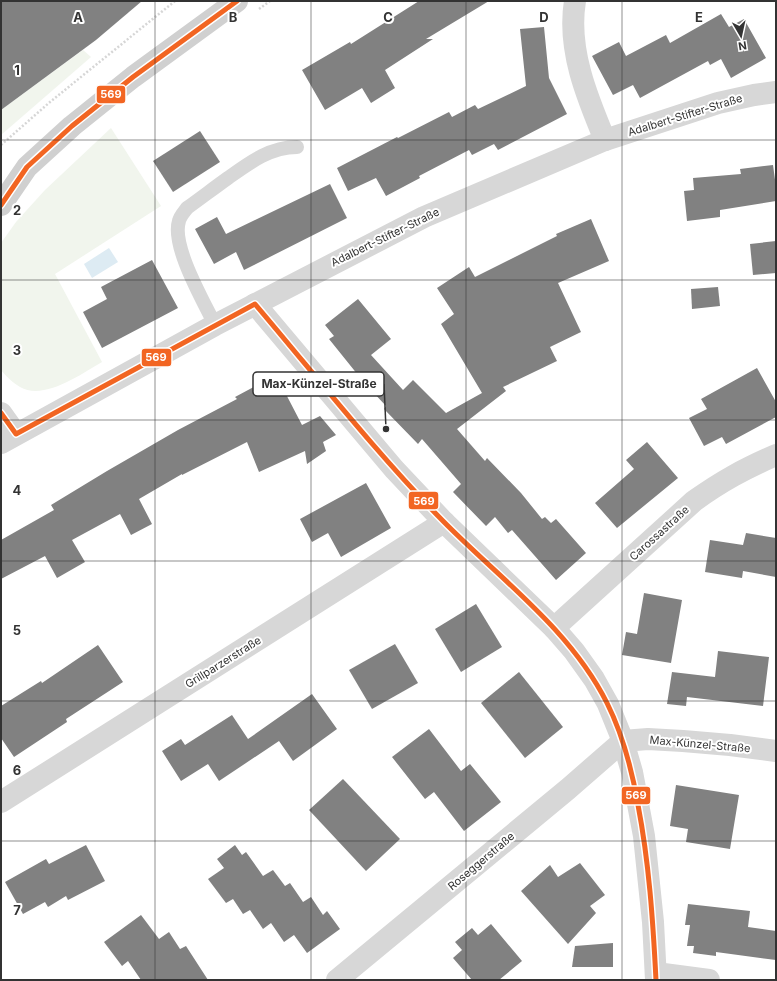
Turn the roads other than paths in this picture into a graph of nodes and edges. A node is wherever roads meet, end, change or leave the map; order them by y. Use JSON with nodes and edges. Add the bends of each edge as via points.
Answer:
{"nodes":[{"id":1,"x":237,"y":1,"type":"edge"},
{"id":2,"x":576,"y":1,"type":"edge"},
{"id":3,"x":776,"y":92,"type":"edge"},
{"id":4,"x":605,"y":140,"type":"junction"},
{"id":5,"x":297,"y":148,"type":"dead end"},
{"id":6,"x":27,"y":167,"type":"junction"},
{"id":7,"x":1,"y":183,"type":"edge"},
{"id":8,"x":1,"y":205,"type":"edge"},
{"id":9,"x":255,"y":304,"type":"junction"},
{"id":10,"x":215,"y":325,"type":"junction"},
{"id":11,"x":1,"y":414,"type":"edge"},
{"id":12,"x":8,"y":439,"type":"edge"},
{"id":13,"x":776,"y":456,"type":"edge"},
{"id":14,"x":444,"y":522,"type":"junction"},
{"id":15,"x":554,"y":628,"type":"junction"},
{"id":16,"x":623,"y":740,"type":"junction"},
{"id":17,"x":776,"y":752,"type":"edge"},
{"id":18,"x":1,"y":802,"type":"edge"},
{"id":19,"x":656,"y":977,"type":"edge"},
{"id":20,"x":337,"y":980,"type":"edge"},
{"id":21,"x":709,"y":980,"type":"edge"}],
"edges":[{"from":1,"to":6,"type":"street","via":[[101,102]]},
{"from":2,"to":4,"type":"street","via":[[573,28],[582,78]]},
{"from":3,"to":4,"type":"street","name":"Adalbert-Stifter-Straße","via":[[718,103]]},
{"from":4,"to":9,"type":"street","name":"Adalbert-Stifter-Straße","via":[[424,217]]},
{"from":5,"to":10,"type":"lane","via":[[286,147],[262,155],[182,214],[178,237],[183,257]]},
{"from":6,"to":7,"type":"street"},
{"from":6,"to":8,"type":"street"},
{"from":9,"to":10,"type":"street","name":"Adalbert-Stifter-Straße"},
{"from":9,"to":14,"type":"street","via":[[389,463]]},
{"from":10,"to":12,"type":"street","name":"Adalbert-Stifter-Straße"},
{"from":11,"to":12,"type":"street","name":"Adalbert-Stifter-Straße"},
{"from":13,"to":15,"type":"street","name":"Carossastraße","via":[[745,469],[694,501]]},
{"from":14,"to":15,"type":"street"},
{"from":14,"to":18,"type":"street","name":"Grillparzerstraße"},
{"from":15,"to":16,"type":"street","via":[[594,679]]},
{"from":16,"to":17,"type":"street","name":"Max-Künzel-Straße","via":[[683,741]]},
{"from":16,"to":19,"type":"street","via":[[644,836]]},
{"from":16,"to":20,"type":"street","name":"Roseggerstraße","via":[[556,799]]},
{"from":19,"to":21,"type":"street"}]}
